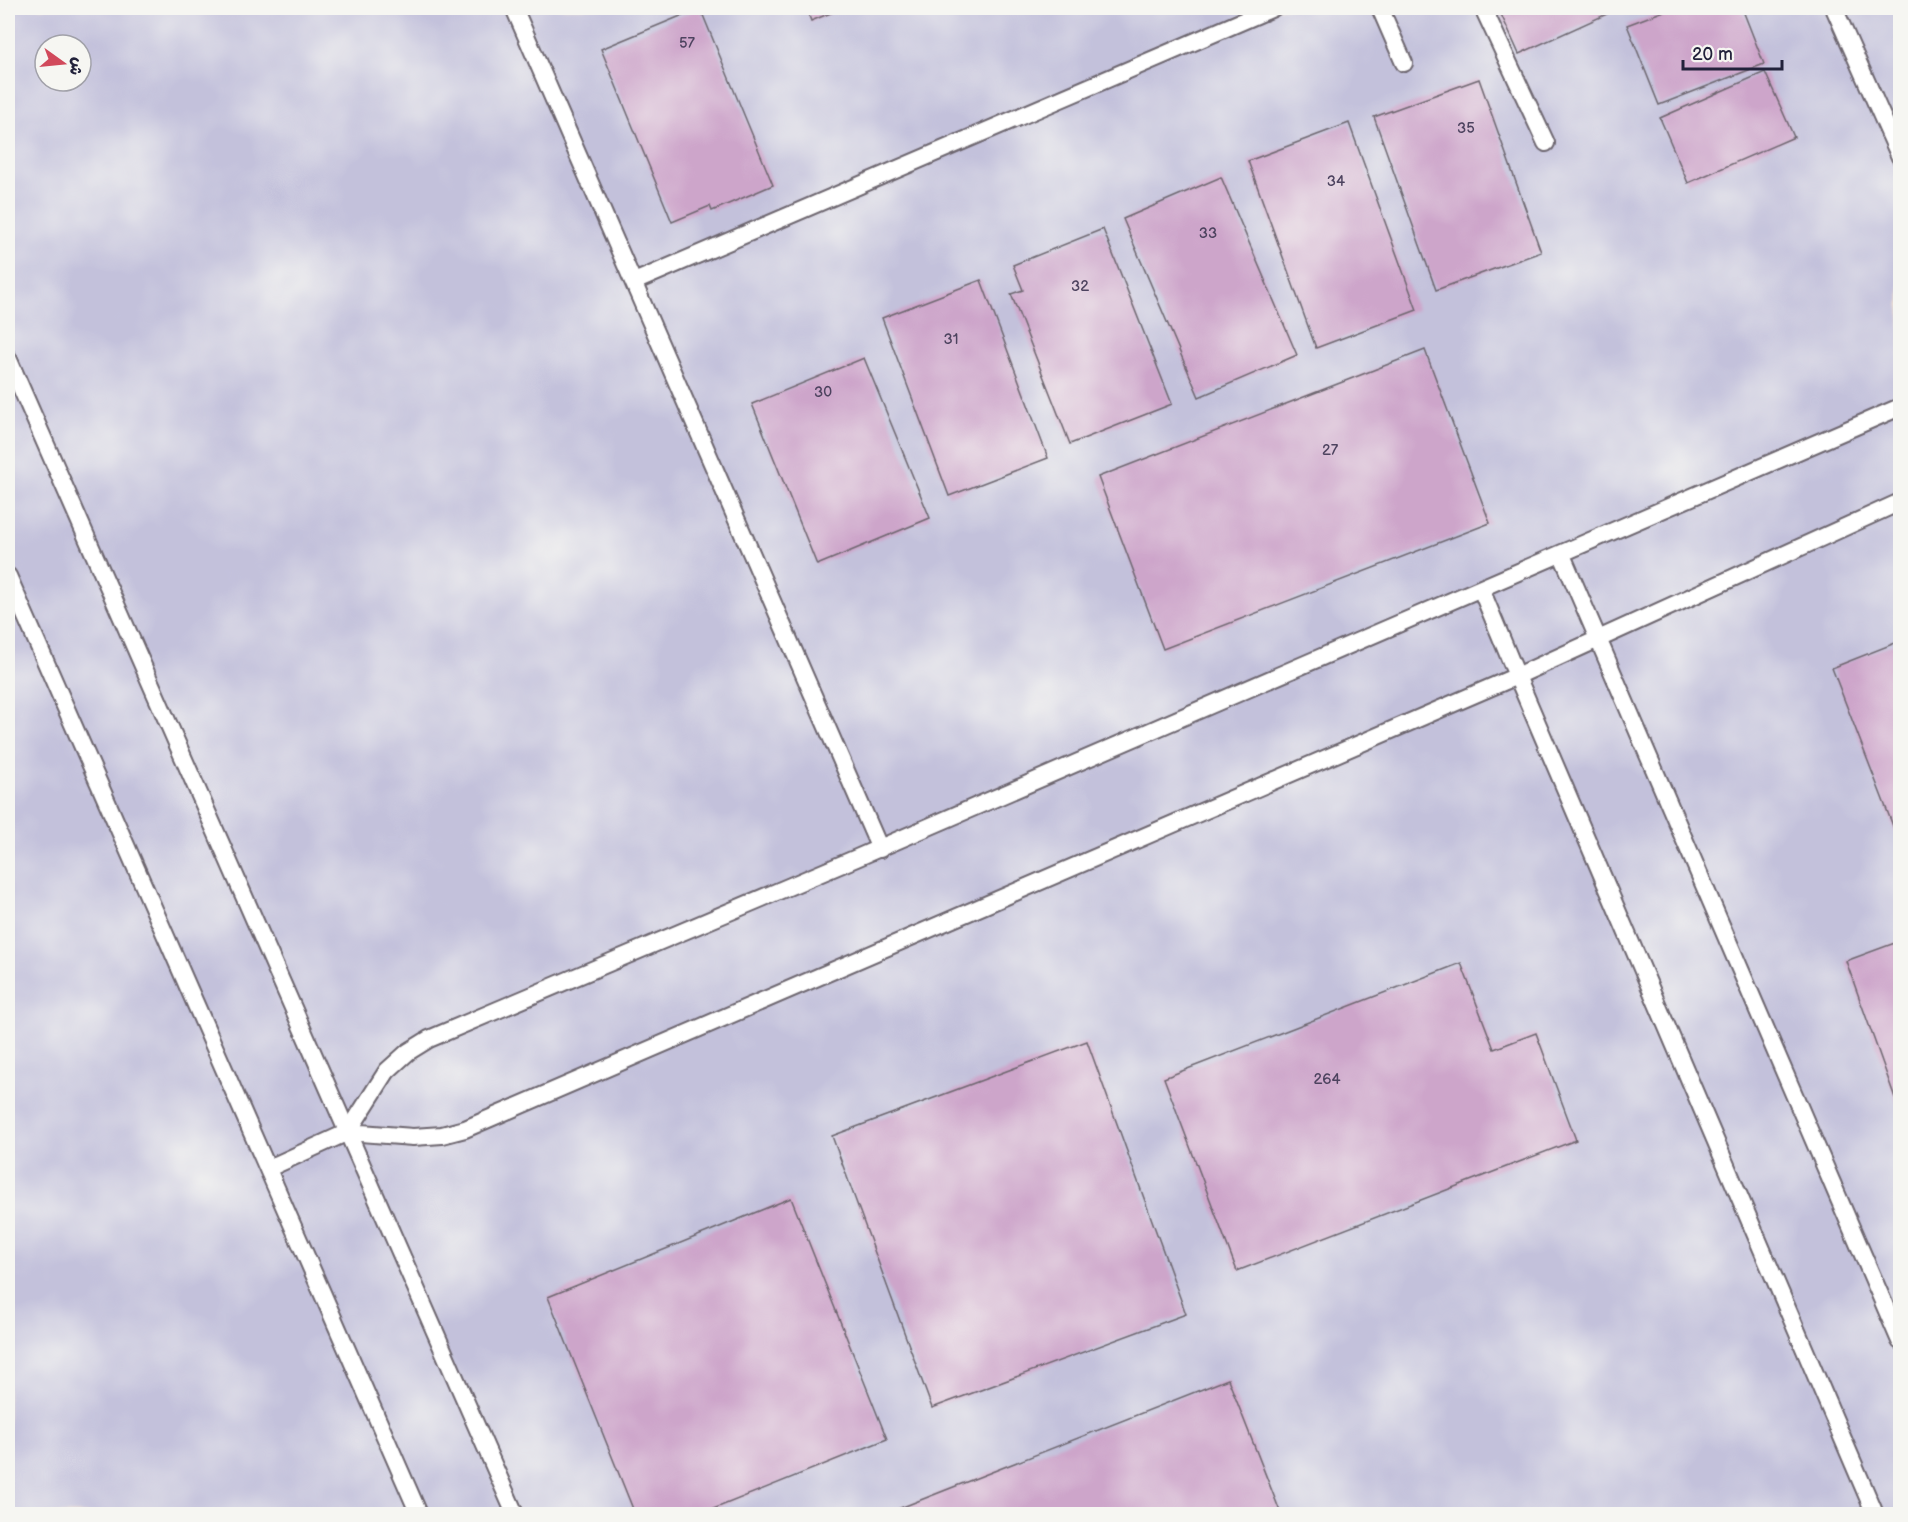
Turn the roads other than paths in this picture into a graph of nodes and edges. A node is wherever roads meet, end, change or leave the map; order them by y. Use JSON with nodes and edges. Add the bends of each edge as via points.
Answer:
{"nodes":[{"id":1,"x":514,"y":8,"type":"edge"},
{"id":2,"x":1273,"y":8,"type":"edge"},
{"id":3,"x":1380,"y":8,"type":"edge"},
{"id":4,"x":1483,"y":8,"type":"edge"},
{"id":5,"x":1834,"y":8,"type":"edge"},
{"id":6,"x":1404,"y":63,"type":"dead end"},
{"id":7,"x":1546,"y":143,"type":"dead end"},
{"id":8,"x":1900,"y":157,"type":"edge"},
{"id":9,"x":634,"y":282,"type":"junction"},
{"id":10,"x":8,"y":358,"type":"edge"},
{"id":11,"x":1900,"y":407,"type":"edge"},
{"id":12,"x":1900,"y":502,"type":"edge"},
{"id":13,"x":1562,"y":555,"type":"junction"},
{"id":14,"x":8,"y":576,"type":"edge"},
{"id":15,"x":1481,"y":589,"type":"junction"},
{"id":16,"x":1597,"y":639,"type":"junction"},
{"id":17,"x":1517,"y":676,"type":"junction"},
{"id":18,"x":880,"y":849,"type":"junction"},
{"id":19,"x":348,"y":1132,"type":"junction"},
{"id":20,"x":269,"y":1168,"type":"junction"},
{"id":21,"x":1900,"y":1341,"type":"edge"},
{"id":22,"x":419,"y":1515,"type":"edge"},
{"id":23,"x":515,"y":1515,"type":"edge"},
{"id":24,"x":1875,"y":1515,"type":"edge"}],
"edges":[{"from":1,"to":9,"type":"lane"},
{"from":2,"to":9,"type":"lane"},
{"from":3,"to":6,"type":"lane"},
{"from":4,"to":7,"type":"lane"},
{"from":5,"to":8,"type":"lane"},
{"from":9,"to":18,"type":"lane"},
{"from":10,"to":19,"type":"lane"},
{"from":11,"to":13,"type":"lane"},
{"from":12,"to":16,"type":"lane"},
{"from":13,"to":15,"type":"lane"},
{"from":13,"to":16,"type":"lane"},
{"from":14,"to":20,"type":"lane"},
{"from":15,"to":17,"type":"lane"},
{"from":15,"to":18,"type":"lane"},
{"from":16,"to":17,"type":"lane"},
{"from":16,"to":21,"type":"lane"},
{"from":17,"to":19,"type":"lane","via":[[465,1129],[413,1137]]},
{"from":17,"to":24,"type":"lane"},
{"from":18,"to":19,"type":"lane","via":[[429,1039],[387,1071]]},
{"from":19,"to":20,"type":"lane"},
{"from":19,"to":23,"type":"lane"},
{"from":20,"to":22,"type":"lane"}]}
